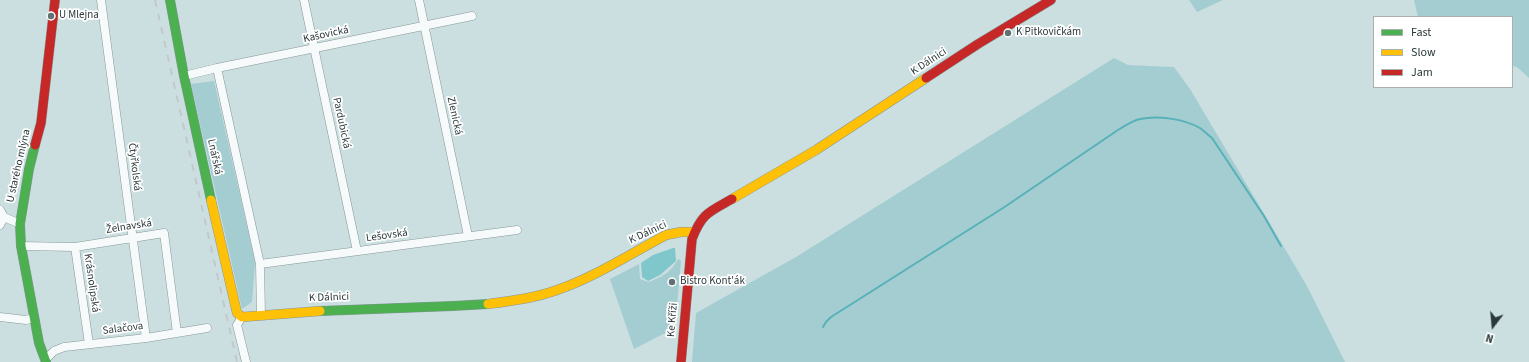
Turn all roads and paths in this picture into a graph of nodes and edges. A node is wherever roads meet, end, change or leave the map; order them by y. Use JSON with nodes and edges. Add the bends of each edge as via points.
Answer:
{"nodes":[{"id":1,"x":55,"y":0,"type":"edge"},
{"id":2,"x":101,"y":0,"type":"edge"},
{"id":3,"x":170,"y":0,"type":"edge"},
{"id":4,"x":304,"y":0,"type":"edge"},
{"id":5,"x":419,"y":0,"type":"edge"},
{"id":6,"x":1051,"y":0,"type":"edge"},
{"id":7,"x":472,"y":16,"type":"dead end"},
{"id":8,"x":424,"y":26,"type":"junction"},
{"id":9,"x":314,"y":49,"type":"junction"},
{"id":10,"x":217,"y":68,"type":"junction"},
{"id":11,"x":184,"y":76,"type":"junction"},
{"id":12,"x":1,"y":217,"type":"edge"},
{"id":13,"x":20,"y":224,"type":"junction"},
{"id":14,"x":517,"y":230,"type":"dead end"},
{"id":15,"x":694,"y":232,"type":"junction"},
{"id":16,"x":468,"y":236,"type":"junction"},
{"id":17,"x":132,"y":238,"type":"junction"},
{"id":18,"x":21,"y":246,"type":"junction"},
{"id":19,"x":75,"y":247,"type":"junction"},
{"id":20,"x":357,"y":251,"type":"junction"},
{"id":21,"x":260,"y":264,"type":"junction"},
{"id":22,"x":261,"y":315,"type":"junction"},
{"id":23,"x":242,"y":316,"type":"junction"},
{"id":24,"x":0,"y":317,"type":"edge"},
{"id":25,"x":34,"y":318,"type":"junction"},
{"id":26,"x":207,"y":328,"type":"dead end"},
{"id":27,"x":177,"y":333,"type":"junction"},
{"id":28,"x":146,"y":338,"type":"junction"},
{"id":29,"x":89,"y":344,"type":"junction"},
{"id":30,"x":46,"y":360,"type":"edge"},
{"id":31,"x":246,"y":362,"type":"edge"},
{"id":32,"x":681,"y":362,"type":"edge"}],
"edges":[{"from":1,"to":13,"type":"street","name":"U starého mlýna","via":[[41,123],[29,169]]},
{"from":2,"to":17,"type":"street","name":"Čtyřkolská"},
{"from":3,"to":11,"type":"street","name":"Lnářská"},
{"from":4,"to":9,"type":"street","name":"Pardubická"},
{"from":5,"to":8,"type":"street","name":"Zlenická"},
{"from":6,"to":15,"type":"street","name":"K Dálnici","via":[[978,44],[816,150],[713,209],[701,220]]},
{"from":7,"to":8,"type":"street","name":"Kašovická"},
{"from":8,"to":9,"type":"street","name":"Kašovická"},
{"from":8,"to":16,"type":"street","name":"Zlenická"},
{"from":9,"to":10,"type":"street","name":"Kašovická"},
{"from":9,"to":20,"type":"street","name":"Pardubická"},
{"from":10,"to":11,"type":"street","name":"Kašovická"},
{"from":10,"to":21,"type":"street","name":"Lnářská"},
{"from":11,"to":23,"type":"street","name":"Lnářská","via":[[235,309]]},
{"from":12,"to":13,"type":"street"},
{"from":13,"to":18,"type":"street","name":"U starého mlýna"},
{"from":14,"to":16,"type":"street","name":"Lešovská"},
{"from":15,"to":22,"type":"street","name":"K Dálnici","via":[[666,235],[578,282],[535,296],[444,307],[325,310]]},
{"from":15,"to":32,"type":"street","name":"Ke Kříži"},
{"from":16,"to":20,"type":"street","name":"Lešovská"},
{"from":17,"to":19,"type":"street","name":"Želnavská"},
{"from":17,"to":27,"type":"street","name":"Želnavská","via":[[164,233]]},
{"from":17,"to":28,"type":"street","name":"Čtyřkolská"},
{"from":18,"to":19,"type":"street","name":"Želnavská"},
{"from":18,"to":25,"type":"street","name":"U starého mlýna"},
{"from":19,"to":29,"type":"street","name":"Krásnolipská"},
{"from":20,"to":21,"type":"street","name":"Lešovská"},
{"from":21,"to":22,"type":"street","name":"Lnářská"},
{"from":22,"to":23,"type":"street","name":"K Dálnici"},
{"from":23,"to":31,"type":"street","via":[[237,324]]},
{"from":24,"to":25,"type":"street","via":[[26,320]]},
{"from":25,"to":30,"type":"street","name":"U starého mlýna","via":[[39,343]]},
{"from":26,"to":27,"type":"street","name":"Salačova"},
{"from":27,"to":28,"type":"street","name":"Salačova"},
{"from":28,"to":29,"type":"street","name":"Salačova"},
{"from":29,"to":30,"type":"street","name":"Salačova","via":[[58,348],[50,353]]}]}
